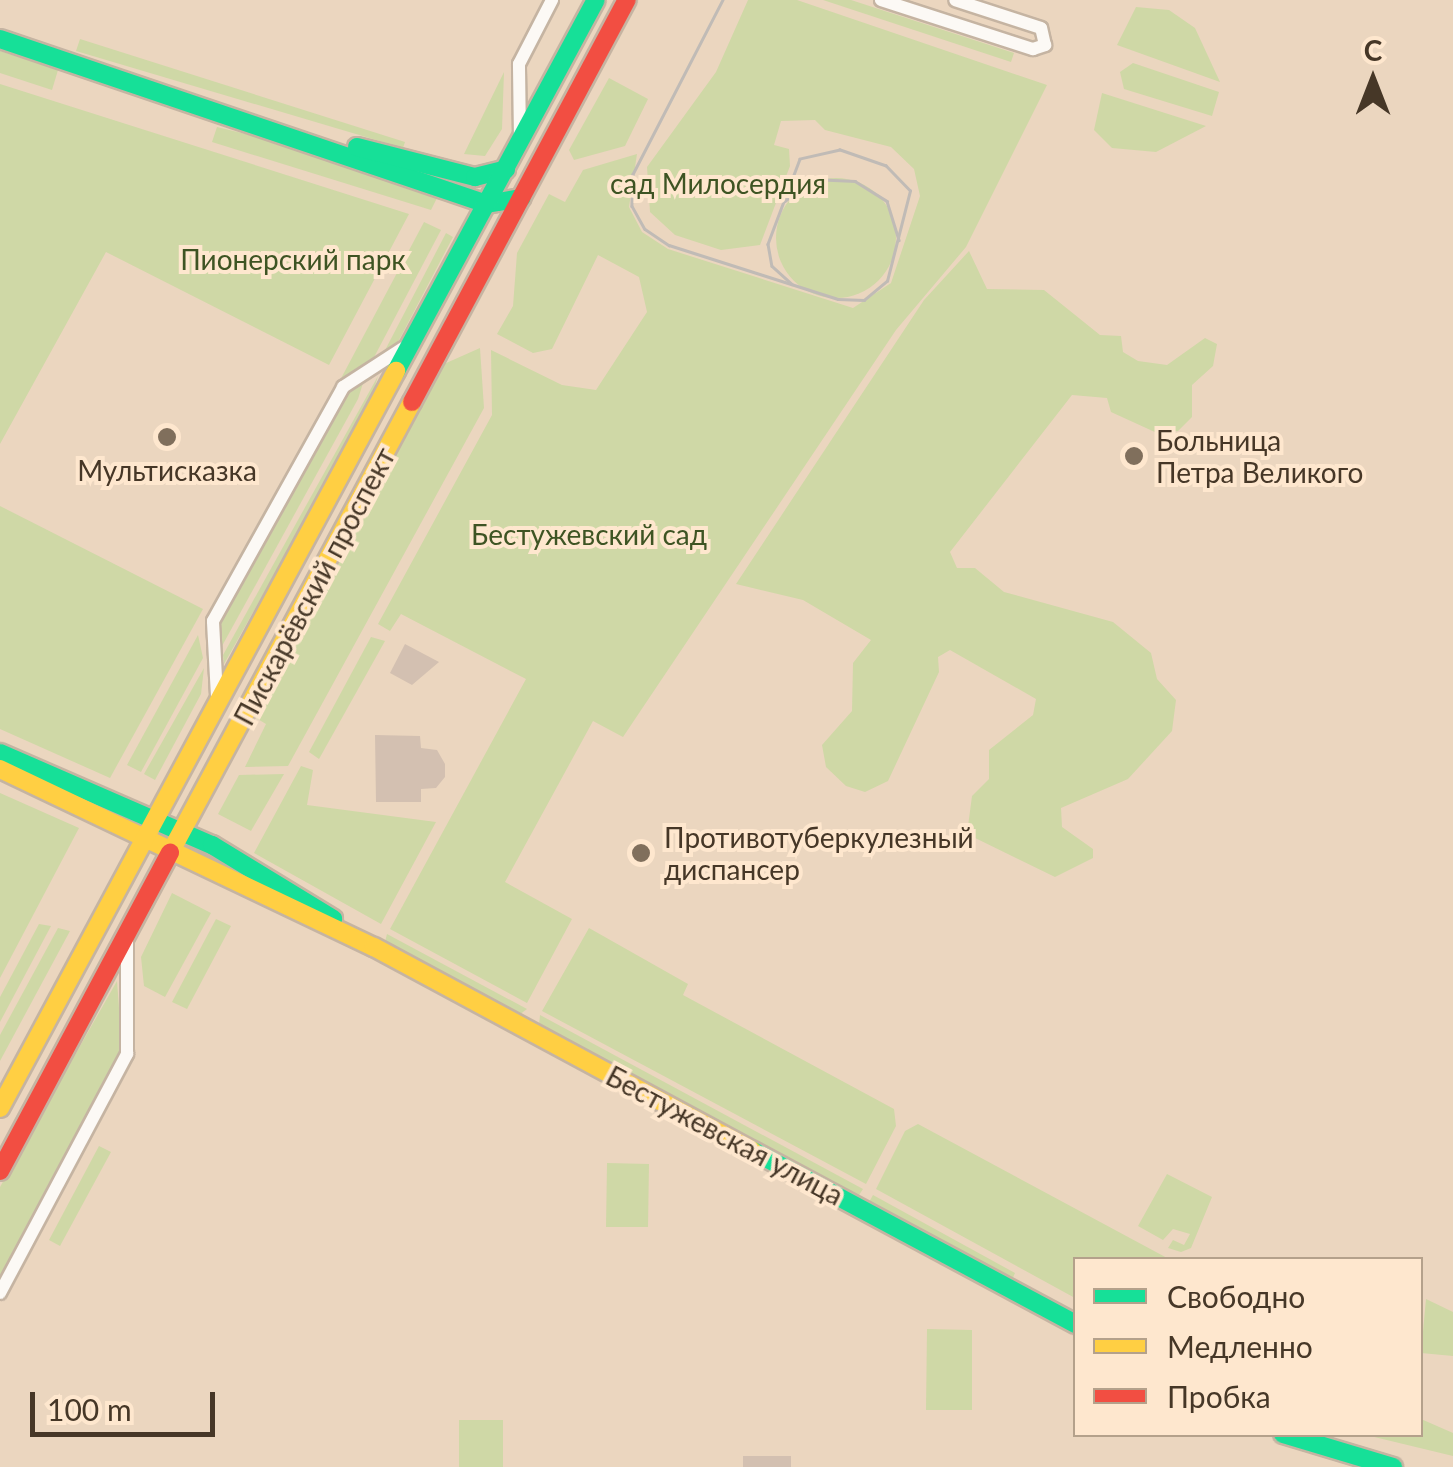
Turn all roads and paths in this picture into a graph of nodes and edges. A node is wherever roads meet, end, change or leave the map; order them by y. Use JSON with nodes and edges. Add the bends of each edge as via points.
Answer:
{"nodes":[{"id":1,"x":552,"y":0,"type":"edge"},
{"id":2,"x":596,"y":0,"type":"edge"},
{"id":3,"x":627,"y":0,"type":"edge"},
{"id":4,"x":881,"y":0,"type":"edge"},
{"id":5,"x":955,"y":0,"type":"edge"},
{"id":6,"x":0,"y":39,"type":"edge"},
{"id":7,"x":304,"y":136,"type":"junction"},
{"id":8,"x":520,"y":142,"type":"junction"},
{"id":9,"x":506,"y":168,"type":"junction"},
{"id":10,"x":521,"y":198,"type":"junction"},
{"id":11,"x":487,"y":204,"type":"junction"},
{"id":12,"x":413,"y":340,"type":"junction"},
{"id":13,"x":218,"y":702,"type":"junction"},
{"id":14,"x":0,"y":753,"type":"edge"},
{"id":15,"x":0,"y":769,"type":"edge"},
{"id":16,"x":155,"y":819,"type":"junction"},
{"id":17,"x":183,"y":832,"type":"junction"},
{"id":18,"x":144,"y":840,"type":"junction"},
{"id":19,"x":172,"y":853,"type":"junction"},
{"id":20,"x":126,"y":938,"type":"junction"},
{"id":21,"x":374,"y":946,"type":"junction"},
{"id":22,"x":0,"y":1108,"type":"edge"},
{"id":23,"x":0,"y":1172,"type":"edge"},
{"id":24,"x":0,"y":1293,"type":"edge"},
{"id":25,"x":1073,"y":1322,"type":"edge"},
{"id":26,"x":1294,"y":1437,"type":"edge"},
{"id":27,"x":1393,"y":1467,"type":"edge"}],
"edges":[{"from":1,"to":8,"type":"street","via":[[518,64]]},
{"from":2,"to":8,"type":"main road","name":"Пискарёвский проспект"},
{"from":3,"to":10,"type":"main road","name":"Пискарёвский проспект"},
{"from":4,"to":5,"type":"street","via":[[1033,49],[1045,46],[1041,28]]},
{"from":6,"to":7,"type":"main road"},
{"from":7,"to":9,"type":"main road","via":[[474,177]]},
{"from":7,"to":11,"type":"main road"},
{"from":8,"to":9,"type":"main road","name":"Пискарёвский проспект"},
{"from":9,"to":11,"type":"main road","name":"Пискарёвский проспект"},
{"from":10,"to":11,"type":"main road"},
{"from":10,"to":17,"type":"main road","name":"Пискарёвский проспект"},
{"from":11,"to":12,"type":"main road","name":"Пискарёвский проспект"},
{"from":12,"to":13,"type":"main road","name":"Пискарёвский проспект"},
{"from":12,"to":13,"type":"street","via":[[343,387],[213,620]]},
{"from":13,"to":16,"type":"main road","name":"Пискарёвский проспект"},
{"from":14,"to":16,"type":"main road","name":"Бестужевская улица"},
{"from":15,"to":18,"type":"main road","name":"Бестужевская улица"},
{"from":16,"to":17,"type":"main road","name":"Бестужевская улица"},
{"from":16,"to":18,"type":"main road","name":"Пискарёвский проспект"},
{"from":17,"to":19,"type":"main road","name":"Пискарёвский проспект"},
{"from":17,"to":21,"type":"main road","name":"Бестужевская улица","via":[[284,884]]},
{"from":18,"to":19,"type":"main road","name":"Бестужевская улица"},
{"from":18,"to":22,"type":"main road","name":"Пискарёвский проспект"},
{"from":19,"to":20,"type":"main road","name":"Пискарёвский проспект"},
{"from":19,"to":21,"type":"main road","name":"Бестужевская улица"},
{"from":20,"to":23,"type":"main road","name":"Пискарёвский проспект"},
{"from":20,"to":24,"type":"street","via":[[128,1054]]},
{"from":21,"to":25,"type":"main road","name":"Бестужевская улица"},
{"from":26,"to":27,"type":"main road"}]}
